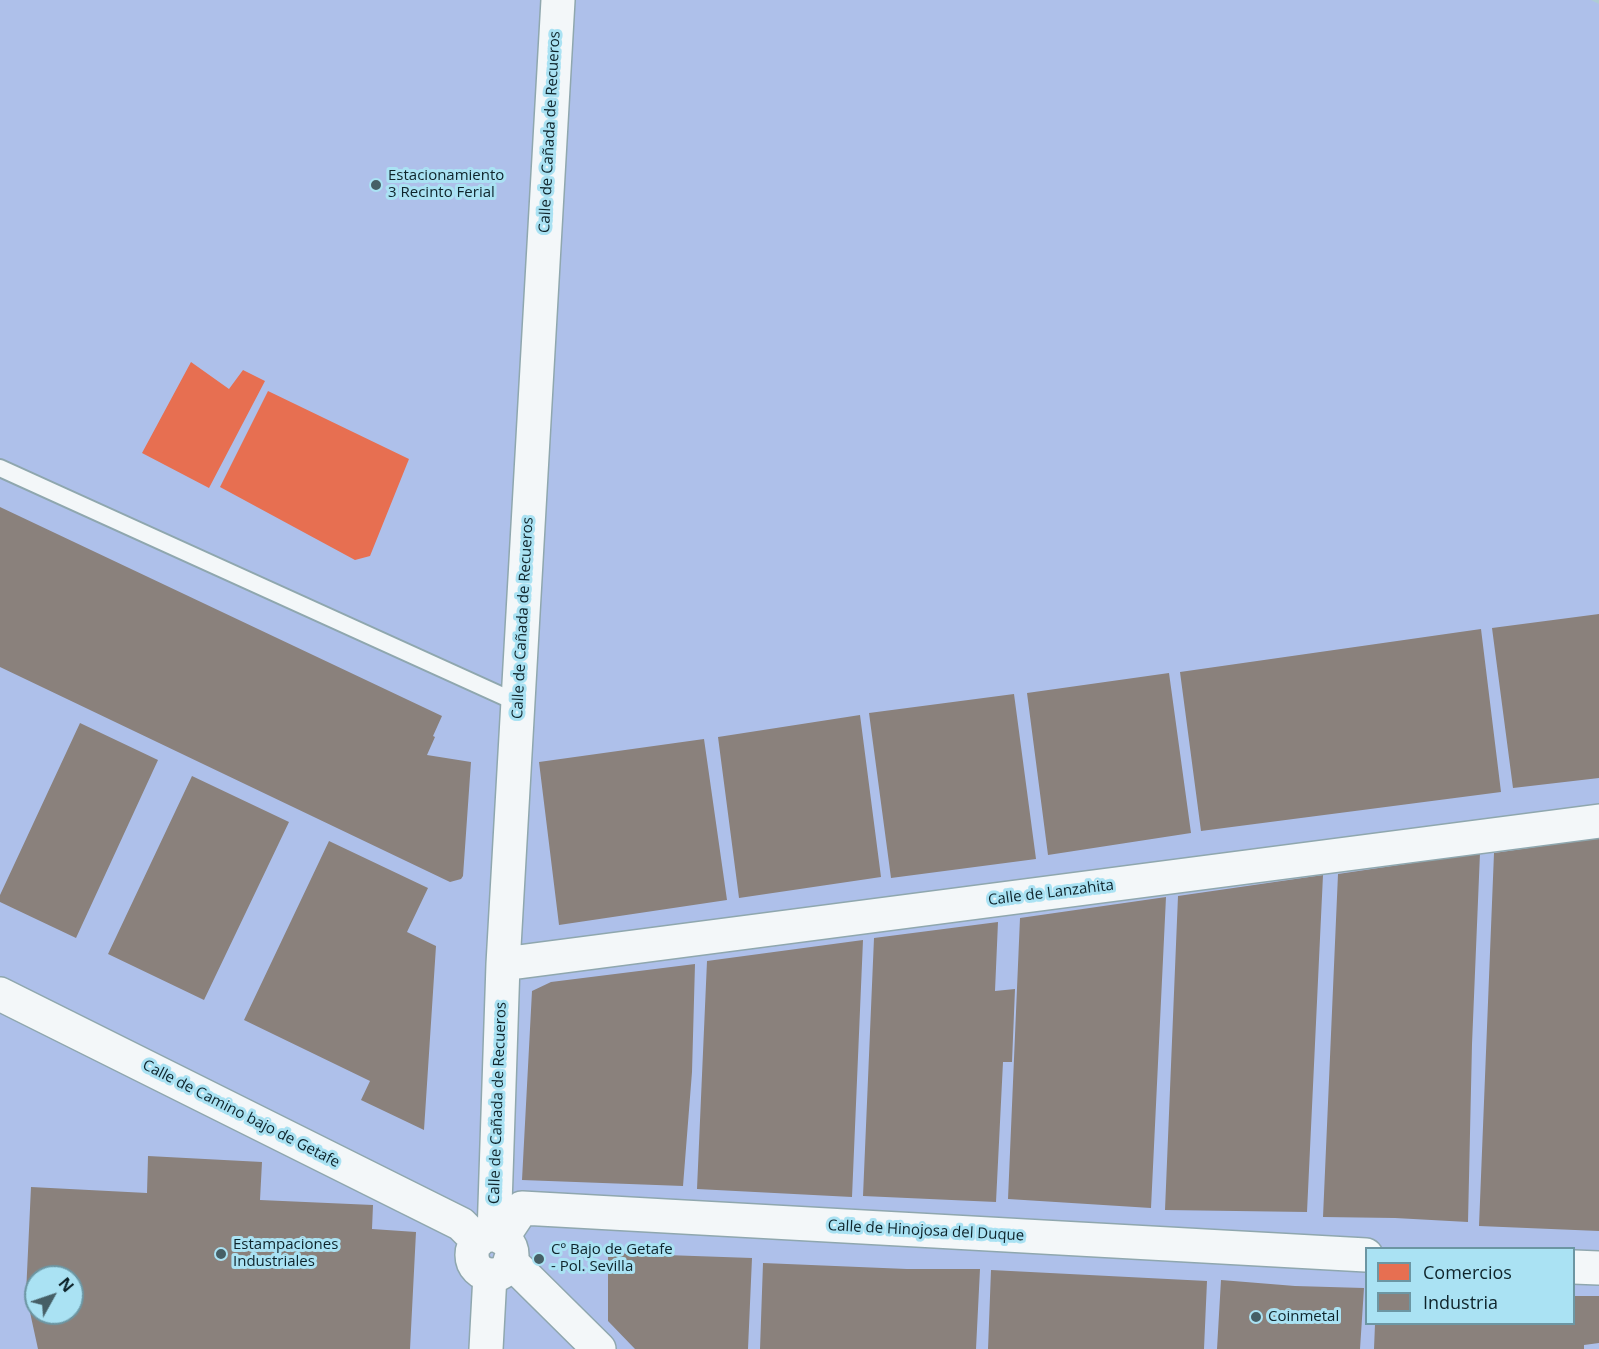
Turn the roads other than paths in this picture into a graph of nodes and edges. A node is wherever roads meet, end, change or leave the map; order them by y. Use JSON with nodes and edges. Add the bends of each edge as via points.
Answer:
{"nodes":[{"id":1,"x":558,"y":0,"type":"edge"},
{"id":2,"x":0,"y":468,"type":"edge"},
{"id":3,"x":518,"y":702,"type":"junction"},
{"id":4,"x":1599,"y":821,"type":"edge"},
{"id":5,"x":503,"y":964,"type":"junction"},
{"id":6,"x":0,"y":994,"type":"edge"},
{"id":7,"x":495,"y":1250,"type":"junction"},
{"id":8,"x":1365,"y":1256,"type":"edge"},
{"id":9,"x":1575,"y":1267,"type":"edge"},
{"id":10,"x":1599,"y":1268,"type":"edge"},
{"id":11,"x":486,"y":1349,"type":"edge"},
{"id":12,"x":599,"y":1349,"type":"edge"}],
"edges":[{"from":1,"to":3,"type":"street","name":"Calle de Cañada de Recueros"},
{"from":2,"to":3,"type":"lane"},
{"from":3,"to":5,"type":"street","name":"Calle de Cañada de Recueros"},
{"from":4,"to":5,"type":"street","name":"Calle de Lanzahita"},
{"from":5,"to":7,"type":"street","name":"Calle de Cañada de Recueros"},
{"from":6,"to":7,"type":"street","name":"Calle de Camino bajo de Getafe","via":[[460,1224]]},
{"from":7,"to":8,"type":"street","name":"Calle de Hinojosa del Duque","via":[[522,1208]]},
{"from":7,"to":11,"type":"street","name":"Calle de Cañada de Recueros"},
{"from":7,"to":12,"type":"street","name":"Calle de Camino bajo de Getafe"},
{"from":9,"to":10,"type":"street"}]}
